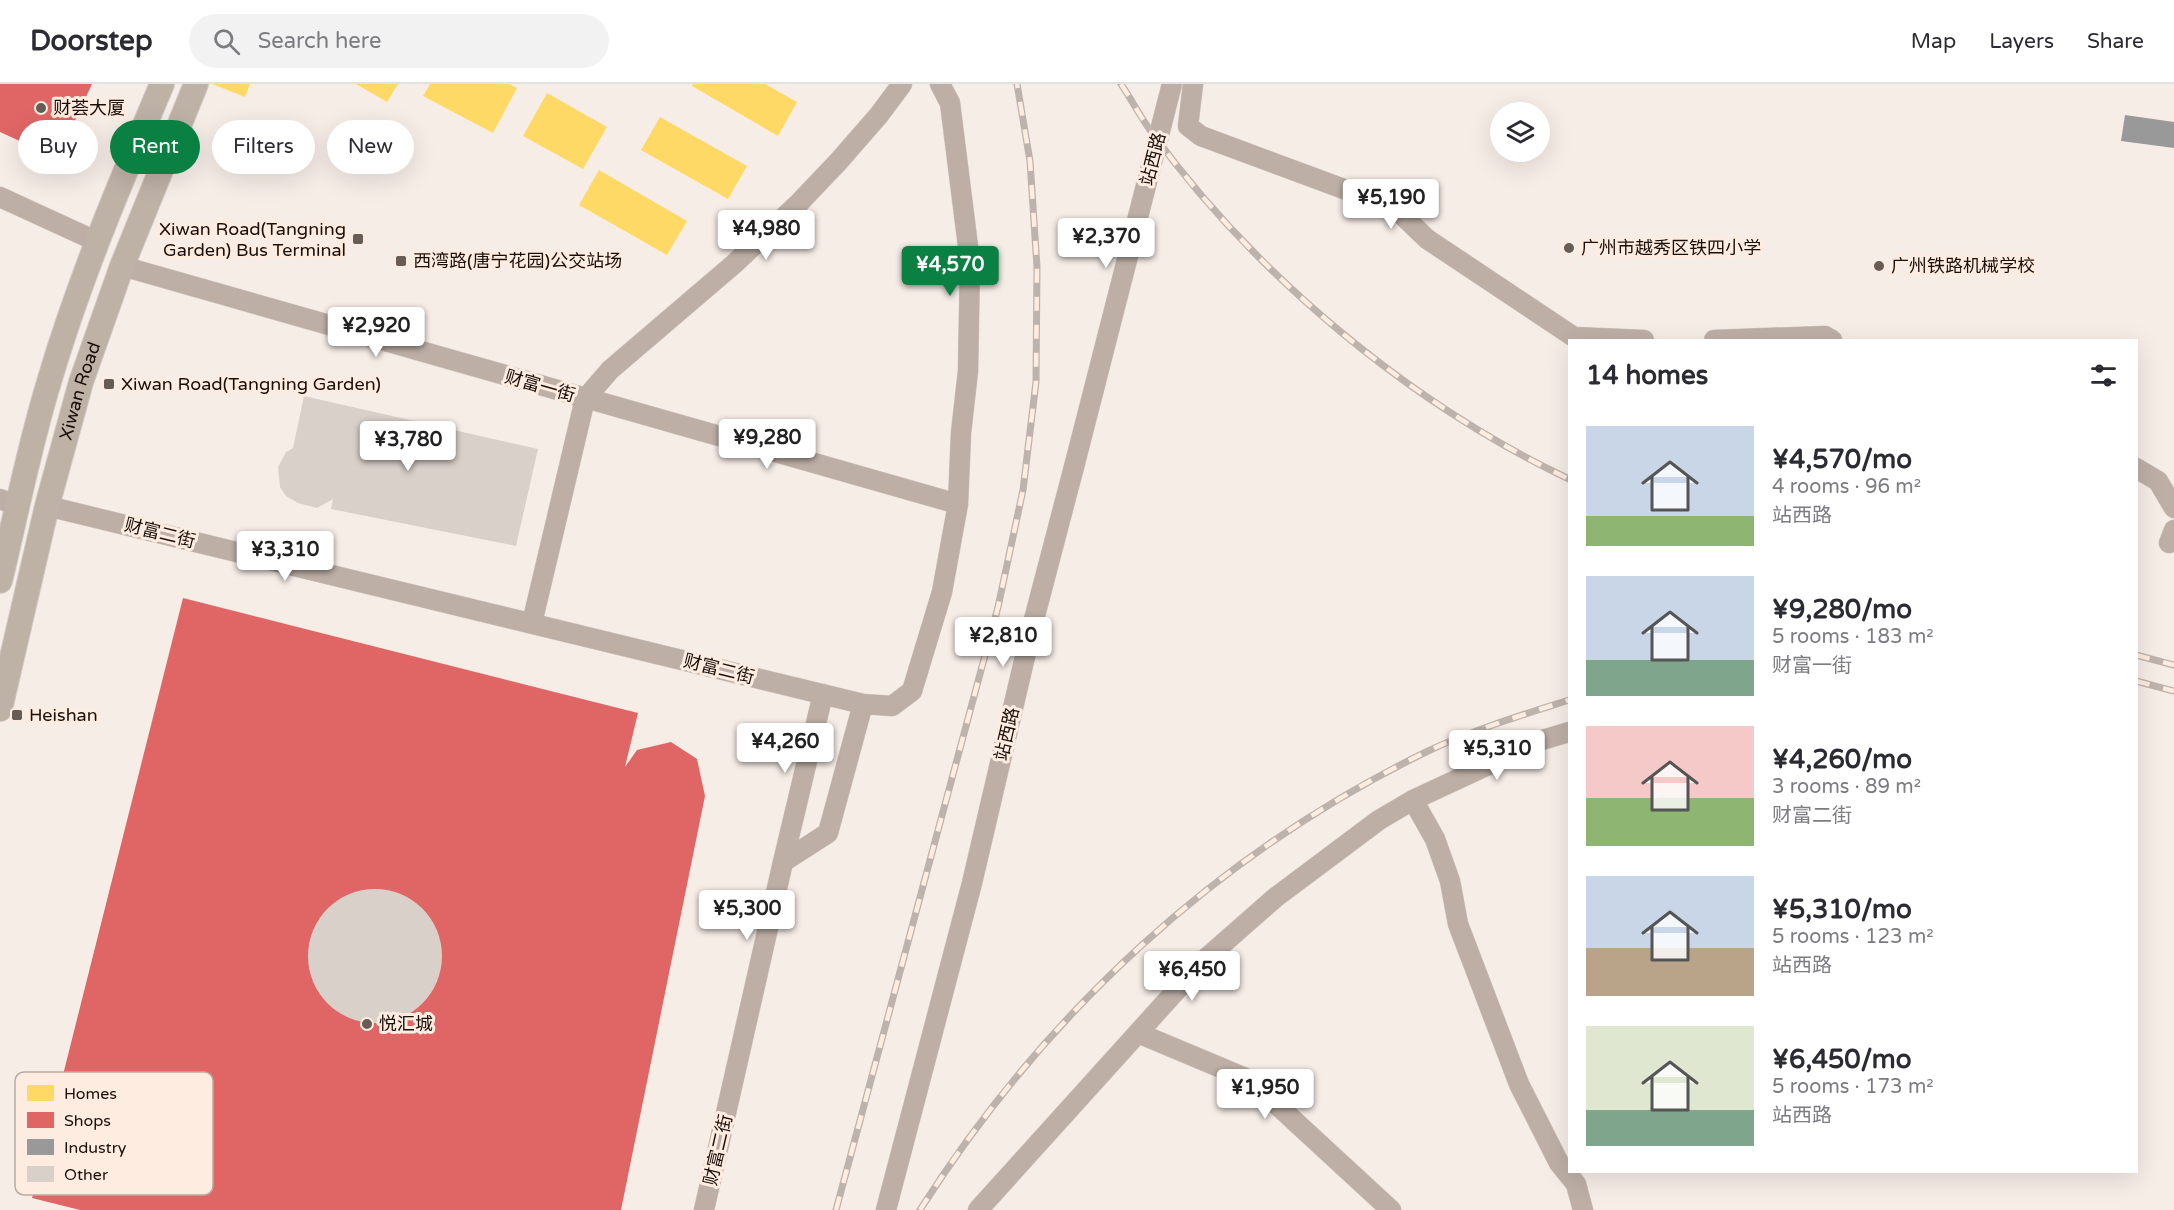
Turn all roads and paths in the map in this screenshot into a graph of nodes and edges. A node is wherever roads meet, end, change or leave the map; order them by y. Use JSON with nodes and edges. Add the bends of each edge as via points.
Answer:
{"nodes":[{"id":1,"x":162,"y":84,"type":"edge"},
{"id":2,"x":196,"y":84,"type":"edge"},
{"id":3,"x":902,"y":84,"type":"edge"},
{"id":4,"x":940,"y":84,"type":"edge"},
{"id":5,"x":1180,"y":87,"type":"edge"},
{"id":6,"x":0,"y":197,"type":"edge"},
{"id":7,"x":98,"y":242,"type":"junction"},
{"id":8,"x":122,"y":266,"type":"junction"},
{"id":9,"x":1621,"y":339,"type":"edge"},
{"id":10,"x":1742,"y":339,"type":"edge"},
{"id":11,"x":1830,"y":339,"type":"edge"},
{"id":12,"x":585,"y":399,"type":"junction"},
{"id":13,"x":2138,"y":469,"type":"edge"},
{"id":14,"x":9,"y":502,"type":"edge"},
{"id":15,"x":958,"y":504,"type":"junction"},
{"id":16,"x":47,"y":506,"type":"junction"},
{"id":17,"x":2174,"y":508,"type":"edge"},
{"id":18,"x":0,"y":581,"type":"edge"},
{"id":19,"x":532,"y":622,"type":"junction"},
{"id":20,"x":823,"y":694,"type":"junction"},
{"id":21,"x":863,"y":705,"type":"junction"},
{"id":22,"x":0,"y":709,"type":"edge"},
{"id":23,"x":1568,"y":732,"type":"edge"},
{"id":24,"x":1413,"y":800,"type":"junction"},
{"id":25,"x":783,"y":862,"type":"junction"},
{"id":26,"x":1138,"y":1033,"type":"junction"},
{"id":27,"x":704,"y":1210,"type":"edge"},
{"id":28,"x":886,"y":1210,"type":"edge"},
{"id":29,"x":978,"y":1210,"type":"edge"},
{"id":30,"x":1391,"y":1210,"type":"edge"},
{"id":31,"x":1583,"y":1210,"type":"edge"}],
"edges":[{"from":1,"to":7,"type":"main road","name":"Xiwan Road"},
{"from":2,"to":8,"type":"main road","name":"Xiwan Road"},
{"from":3,"to":12,"type":"street","via":[[798,204],[610,370]]},
{"from":4,"to":15,"type":"street","name":"财富二街","via":[[950,104],[970,262],[968,371]]},
{"from":5,"to":9,"type":"street","via":[[1188,126],[1201,136],[1395,208],[1427,239],[1574,337]]},
{"from":5,"to":28,"type":"street","name":"站西路","bridge":true,"via":[[1031,631],[972,883]]},
{"from":6,"to":7,"type":"street"},
{"from":7,"to":14,"type":"main road","name":"Xiwan Road"},
{"from":8,"to":12,"type":"street","name":"财富一街"},
{"from":8,"to":16,"type":"main road","name":"Xiwan Road","via":[[81,382]]},
{"from":10,"to":11,"type":"street"},
{"from":12,"to":15,"type":"street","name":"财富一街"},
{"from":12,"to":19,"type":"street"},
{"from":13,"to":17,"type":"street","via":[[2158,481]]},
{"from":14,"to":18,"type":"main road","name":"Xiwan Road"},
{"from":15,"to":21,"type":"street","name":"财富二街","via":[[942,592],[912,691],[892,706]]},
{"from":16,"to":19,"type":"street","name":"财富二街"},
{"from":16,"to":22,"type":"main road","name":"Xiwan Road"},
{"from":19,"to":20,"type":"street","name":"财富二街"},
{"from":20,"to":21,"type":"street","name":"财富二街"},
{"from":20,"to":25,"type":"street","name":"财富二街"},
{"from":21,"to":25,"type":"street","via":[[828,833]]},
{"from":23,"to":24,"type":"street","via":[[1542,740]]},
{"from":24,"to":26,"type":"street","via":[[1379,820],[1276,897],[1202,962]]},
{"from":24,"to":31,"type":"street","via":[[1435,839],[1458,924],[1519,1084],[1559,1163],[1576,1184]]},
{"from":25,"to":27,"type":"street","name":"财富二街"},
{"from":26,"to":29,"type":"street"},
{"from":26,"to":30,"type":"street","via":[[1250,1080]]}]}
